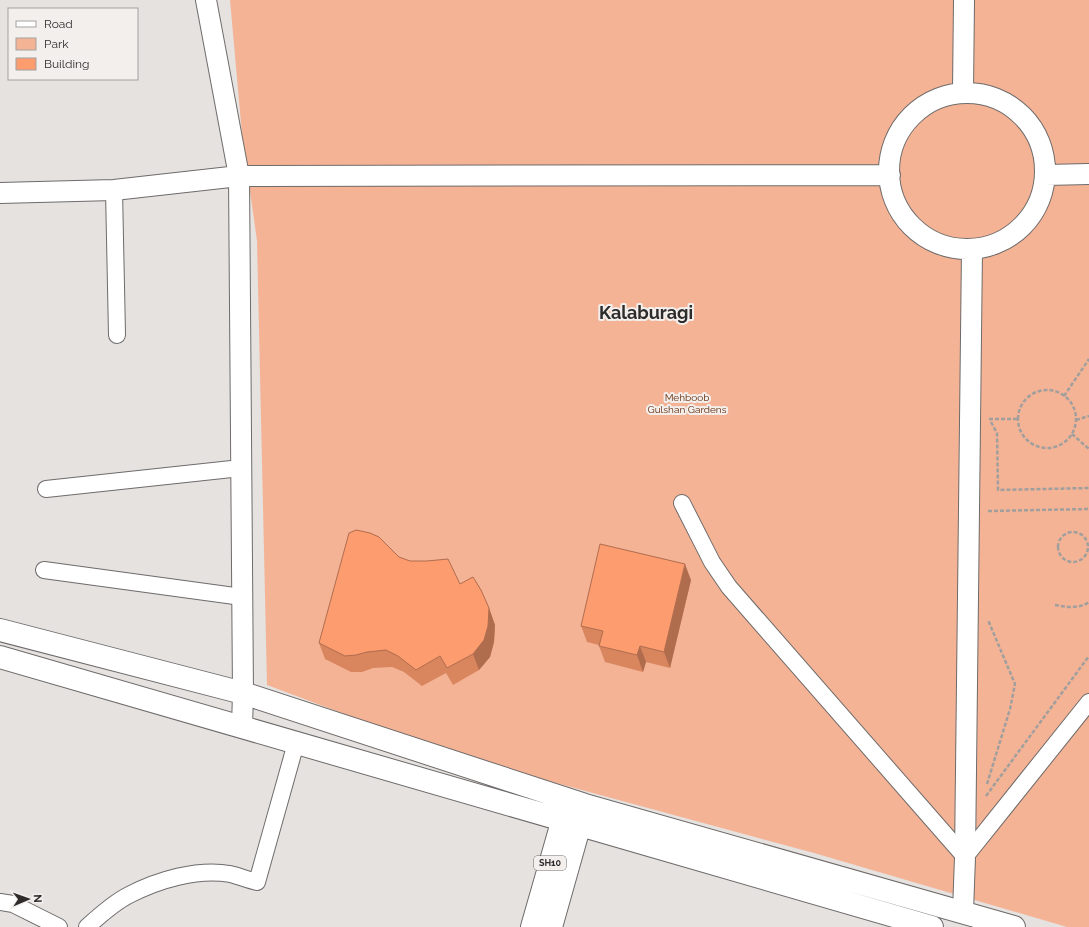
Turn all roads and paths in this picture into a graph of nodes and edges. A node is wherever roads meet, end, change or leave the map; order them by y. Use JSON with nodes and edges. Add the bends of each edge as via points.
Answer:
{"nodes":[{"id":1,"x":206,"y":0,"type":"edge"},
{"id":2,"x":964,"y":0,"type":"edge"},
{"id":3,"x":963,"y":91,"type":"junction"},
{"id":4,"x":1089,"y":174,"type":"edge"},
{"id":5,"x":890,"y":175,"type":"junction"},
{"id":6,"x":1046,"y":175,"type":"junction"},
{"id":7,"x":239,"y":176,"type":"junction"},
{"id":8,"x":114,"y":190,"type":"junction"},
{"id":9,"x":0,"y":193,"type":"edge"},
{"id":10,"x":972,"y":249,"type":"junction"},
{"id":11,"x":117,"y":335,"type":"dead end"},
{"id":12,"x":1089,"y":359,"type":"edge"},
{"id":13,"x":1064,"y":396,"type":"junction"},
{"id":14,"x":987,"y":415,"type":"dead end"},
{"id":15,"x":1089,"y":416,"type":"edge"},
{"id":16,"x":989,"y":419,"type":"junction"},
{"id":17,"x":1018,"y":419,"type":"junction"},
{"id":18,"x":1076,"y":420,"type":"junction"},
{"id":19,"x":1072,"y":434,"type":"junction"},
{"id":20,"x":1089,"y":449,"type":"edge"},
{"id":21,"x":241,"y":468,"type":"junction"},
{"id":22,"x":1089,"y":488,"type":"edge"},
{"id":23,"x":46,"y":489,"type":"dead end"},
{"id":24,"x":682,"y":503,"type":"dead end"},
{"id":25,"x":1089,"y":509,"type":"edge"},
{"id":26,"x":968,"y":512,"type":"junction"},
{"id":27,"x":1086,"y":554,"type":"junction"},
{"id":28,"x":1089,"y":556,"type":"edge"},
{"id":29,"x":44,"y":570,"type":"dead end"},
{"id":30,"x":242,"y":597,"type":"junction"},
{"id":31,"x":1089,"y":602,"type":"edge"},
{"id":32,"x":1056,"y":604,"type":"dead end"},
{"id":33,"x":986,"y":613,"type":"dead end"},
{"id":34,"x":0,"y":630,"type":"edge"},
{"id":35,"x":1089,"y":656,"type":"edge"},
{"id":36,"x":0,"y":657,"type":"edge"},
{"id":37,"x":243,"y":693,"type":"junction"},
{"id":38,"x":1089,"y":702,"type":"edge"},
{"id":39,"x":242,"y":727,"type":"junction"},
{"id":40,"x":296,"y":742,"type":"junction"},
{"id":41,"x":574,"y":812,"type":"junction"},
{"id":42,"x":965,"y":857,"type":"junction"},
{"id":43,"x":0,"y":902,"type":"edge"},
{"id":44,"x":963,"y":912,"type":"junction"},
{"id":45,"x":59,"y":927,"type":"edge"},
{"id":46,"x":88,"y":927,"type":"edge"},
{"id":47,"x":532,"y":927,"type":"edge"},
{"id":48,"x":551,"y":927,"type":"edge"},
{"id":49,"x":932,"y":927,"type":"edge"},
{"id":50,"x":1014,"y":927,"type":"edge"}],
"edges":[{"from":1,"to":7,"type":"street"},
{"from":2,"to":3,"type":"street"},
{"from":3,"to":5,"type":"street","via":[[930,100],[900,128],[889,160]]},
{"from":3,"to":6,"type":"street","via":[[996,97],[1022,114],[1040,140]]},
{"from":4,"to":6,"type":"street"},
{"from":5,"to":7,"type":"street"},
{"from":5,"to":10,"type":"street","via":[[893,197],[913,229],[926,238],[952,248]]},
{"from":6,"to":10,"type":"street","via":[[1036,210],[1016,232],[982,249]]},
{"from":7,"to":8,"type":"street"},
{"from":7,"to":21,"type":"street"},
{"from":8,"to":9,"type":"street"},
{"from":8,"to":11,"type":"street"},
{"from":10,"to":26,"type":"street"},
{"from":12,"to":13,"type":"path"},
{"from":13,"to":17,"type":"path","via":[[1051,390],[1041,390],[1032,394],[1025,400]]},
{"from":13,"to":18,"type":"path","via":[[1074,407]]},
{"from":14,"to":16,"type":"path"},
{"from":15,"to":18,"type":"path"},
{"from":16,"to":17,"type":"path"},
{"from":16,"to":22,"type":"path","via":[[997,433],[998,490]]},
{"from":17,"to":19,"type":"path","via":[[1024,436],[1030,443],[1039,447],[1057,446],[1066,442]]},
{"from":18,"to":19,"type":"path"},
{"from":19,"to":20,"type":"path"},
{"from":21,"to":23,"type":"street"},
{"from":21,"to":30,"type":"street"},
{"from":24,"to":42,"type":"street","via":[[712,562],[729,587]]},
{"from":25,"to":26,"type":"path"},
{"from":26,"to":42,"type":"street"},
{"from":27,"to":27,"type":"path","via":[[1078,560],[1064,559],[1058,551],[1059,541],[1065,534],[1079,533],[1088,544]]},
{"from":27,"to":28,"type":"path"},
{"from":29,"to":30,"type":"street"},
{"from":30,"to":37,"type":"street"},
{"from":31,"to":32,"type":"path","via":[[1085,605],[1065,607]]},
{"from":33,"to":35,"type":"path","via":[[1015,684],[985,796]]},
{"from":34,"to":37,"type":"main road"},
{"from":36,"to":39,"type":"main road"},
{"from":37,"to":39,"type":"street"},
{"from":37,"to":41,"type":"main road"},
{"from":38,"to":42,"type":"street"},
{"from":39,"to":40,"type":"main road"},
{"from":40,"to":41,"type":"main road"},
{"from":40,"to":46,"type":"street","via":[[257,882],[230,874],[195,873],[164,881],[128,896]]},
{"from":41,"to":44,"type":"main road"},
{"from":41,"to":47,"type":"main road","number":"SH10"},
{"from":41,"to":48,"type":"main road","number":"SH10"},
{"from":41,"to":49,"type":"main road"},
{"from":42,"to":44,"type":"street"},
{"from":43,"to":45,"type":"street","via":[[13,904]]},
{"from":44,"to":50,"type":"main road"}]}
